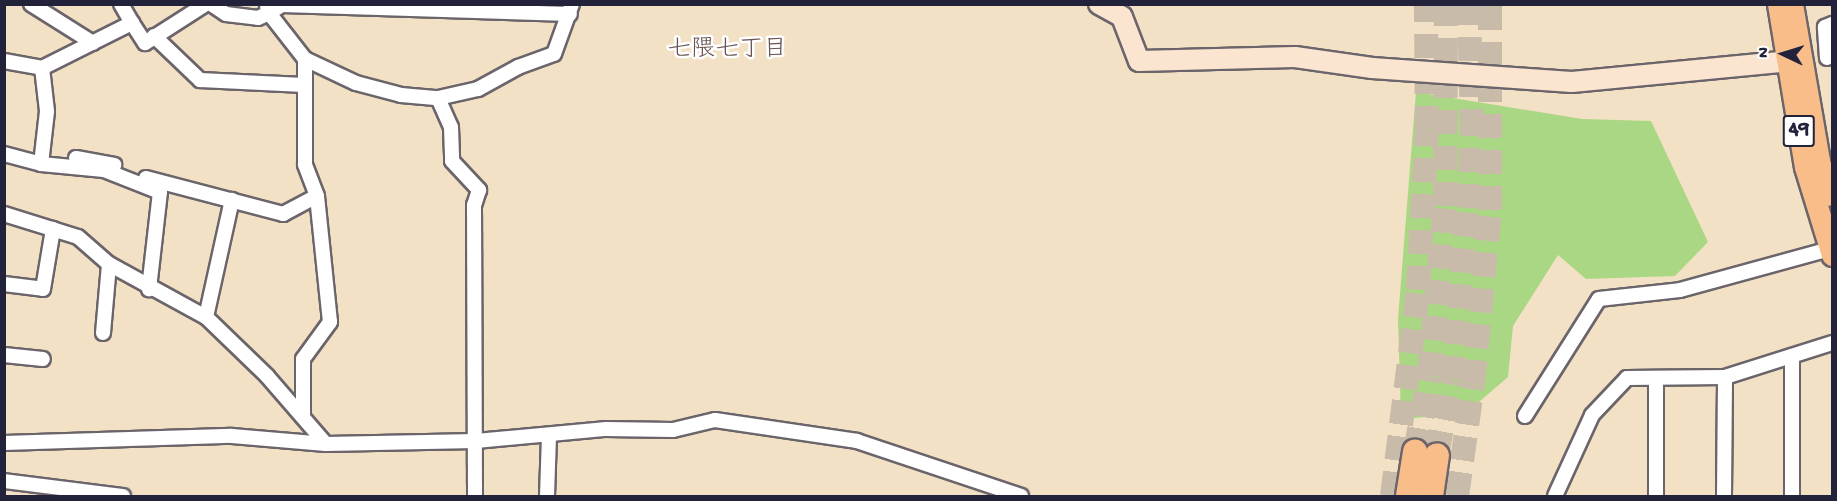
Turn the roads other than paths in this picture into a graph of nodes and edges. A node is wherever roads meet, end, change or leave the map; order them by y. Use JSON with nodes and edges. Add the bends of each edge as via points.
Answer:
{"nodes":[{"id":1,"x":32,"y":4,"type":"edge"},
{"id":2,"x":121,"y":4,"type":"edge"},
{"id":3,"x":1099,"y":4,"type":"edge"},
{"id":4,"x":1778,"y":4,"type":"edge"},
{"id":5,"x":1792,"y":4,"type":"edge"},
{"id":6,"x":204,"y":5,"type":"edge"},
{"id":7,"x":307,"y":5,"type":"edge"},
{"id":8,"x":512,"y":8,"type":"edge"},
{"id":9,"x":268,"y":9,"type":"edge"},
{"id":10,"x":571,"y":9,"type":"edge"},
{"id":11,"x":132,"y":23,"type":"junction"},
{"id":12,"x":1833,"y":24,"type":"edge"},
{"id":13,"x":154,"y":36,"type":"junction"},
{"id":14,"x":93,"y":43,"type":"junction"},
{"id":15,"x":305,"y":59,"type":"junction"},
{"id":16,"x":1796,"y":60,"type":"junction"},
{"id":17,"x":1830,"y":60,"type":"edge"},
{"id":18,"x":4,"y":61,"type":"edge"},
{"id":19,"x":42,"y":68,"type":"junction"},
{"id":20,"x":304,"y":85,"type":"junction"},
{"id":21,"x":438,"y":98,"type":"junction"},
{"id":22,"x":4,"y":154,"type":"edge"},
{"id":23,"x":76,"y":158,"type":"dead end"},
{"id":24,"x":41,"y":164,"type":"junction"},
{"id":25,"x":317,"y":196,"type":"junction"},
{"id":26,"x":232,"y":201,"type":"junction"},
{"id":27,"x":1833,"y":208,"type":"edge"},
{"id":28,"x":4,"y":214,"type":"edge"},
{"id":29,"x":53,"y":229,"type":"junction"},
{"id":30,"x":1831,"y":252,"type":"edge"},
{"id":31,"x":109,"y":264,"type":"junction"},
{"id":32,"x":4,"y":284,"type":"edge"},
{"id":33,"x":149,"y":289,"type":"junction"},
{"id":34,"x":206,"y":317,"type":"junction"},
{"id":35,"x":103,"y":333,"type":"dead end"},
{"id":36,"x":1833,"y":343,"type":"edge"},
{"id":37,"x":4,"y":355,"type":"edge"},
{"id":38,"x":1792,"y":356,"type":"junction"},
{"id":39,"x":43,"y":359,"type":"dead end"},
{"id":40,"x":1725,"y":377,"type":"junction"},
{"id":41,"x":1656,"y":378,"type":"junction"},
{"id":42,"x":1526,"y":416,"type":"dead end"},
{"id":43,"x":303,"y":417,"type":"junction"},
{"id":44,"x":549,"y":435,"type":"junction"},
{"id":45,"x":476,"y":441,"type":"junction"},
{"id":46,"x":4,"y":443,"type":"edge"},
{"id":47,"x":326,"y":444,"type":"junction"},
{"id":48,"x":4,"y":481,"type":"edge"},
{"id":49,"x":123,"y":496,"type":"edge"},
{"id":50,"x":475,"y":496,"type":"edge"},
{"id":51,"x":547,"y":496,"type":"edge"},
{"id":52,"x":1021,"y":496,"type":"edge"},
{"id":53,"x":1408,"y":496,"type":"edge"},
{"id":54,"x":1431,"y":496,"type":"edge"},
{"id":55,"x":1555,"y":496,"type":"edge"},
{"id":56,"x":1656,"y":496,"type":"edge"},
{"id":57,"x":1724,"y":496,"type":"edge"},
{"id":58,"x":1792,"y":496,"type":"edge"}],
"edges":[{"from":1,"to":14,"type":"street"},
{"from":2,"to":11,"type":"street"},
{"from":3,"to":16,"type":"street","via":[[1122,17],[1139,60],[1295,57],[1372,68],[1572,82]]},
{"from":4,"to":16,"type":"main road","number":"49"},
{"from":5,"to":16,"type":"main road","number":"49"},
{"from":6,"to":9,"type":"street","via":[[226,14],[258,18]]},
{"from":6,"to":13,"type":"street"},
{"from":7,"to":8,"type":"street"},
{"from":7,"to":9,"type":"street"},
{"from":8,"to":10,"type":"street"},
{"from":9,"to":15,"type":"street"},
{"from":10,"to":21,"type":"street","via":[[554,54],[518,67],[478,89]]},
{"from":11,"to":13,"type":"street","via":[[145,43]]},
{"from":11,"to":14,"type":"street"},
{"from":12,"to":17,"type":"street","via":[[1825,27]]},
{"from":13,"to":20,"type":"street","via":[[200,80]]},
{"from":14,"to":19,"type":"street"},
{"from":15,"to":20,"type":"street"},
{"from":15,"to":21,"type":"street","via":[[356,83],[401,95]]},
{"from":16,"to":17,"type":"street"},
{"from":16,"to":27,"type":"main road","number":"49"},
{"from":16,"to":30,"type":"main road","number":"49","via":[[1805,167]]},
{"from":18,"to":19,"type":"street"},
{"from":19,"to":24,"type":"street","via":[[47,111]]},
{"from":20,"to":25,"type":"street","via":[[308,117],[305,164]]},
{"from":21,"to":45,"type":"street","via":[[451,126],[452,161],[479,190],[474,205]]},
{"from":22,"to":24,"type":"street"},
{"from":23,"to":26,"type":"street","via":[[106,161],[157,183],[182,184]]},
{"from":24,"to":33,"type":"street","via":[[104,170],[160,192]]},
{"from":25,"to":26,"type":"street","via":[[283,214]]},
{"from":25,"to":43,"type":"street","via":[[330,321],[303,359]]},
{"from":26,"to":34,"type":"street"},
{"from":28,"to":29,"type":"street"},
{"from":29,"to":31,"type":"street","via":[[78,237]]},
{"from":29,"to":32,"type":"street","via":[[44,289]]},
{"from":30,"to":42,"type":"street","via":[[1680,290],[1599,299]]},
{"from":31,"to":33,"type":"street"},
{"from":31,"to":35,"type":"street"},
{"from":33,"to":34,"type":"street"},
{"from":34,"to":43,"type":"street"},
{"from":36,"to":38,"type":"street"},
{"from":37,"to":39,"type":"street"},
{"from":38,"to":40,"type":"street"},
{"from":38,"to":58,"type":"street"},
{"from":40,"to":41,"type":"street"},
{"from":40,"to":57,"type":"street"},
{"from":41,"to":55,"type":"street","via":[[1628,378],[1592,415]]},
{"from":41,"to":56,"type":"street"},
{"from":43,"to":47,"type":"street"},
{"from":44,"to":45,"type":"street"},
{"from":44,"to":51,"type":"street"},
{"from":44,"to":52,"type":"street","via":[[606,429],[673,430],[715,420],[757,424],[857,441]]},
{"from":45,"to":47,"type":"street"},
{"from":45,"to":50,"type":"street"},
{"from":46,"to":47,"type":"street","via":[[232,436]]},
{"from":48,"to":49,"type":"street"},
{"from":53,"to":54,"type":"highway","via":[[1426,454]]}]}
